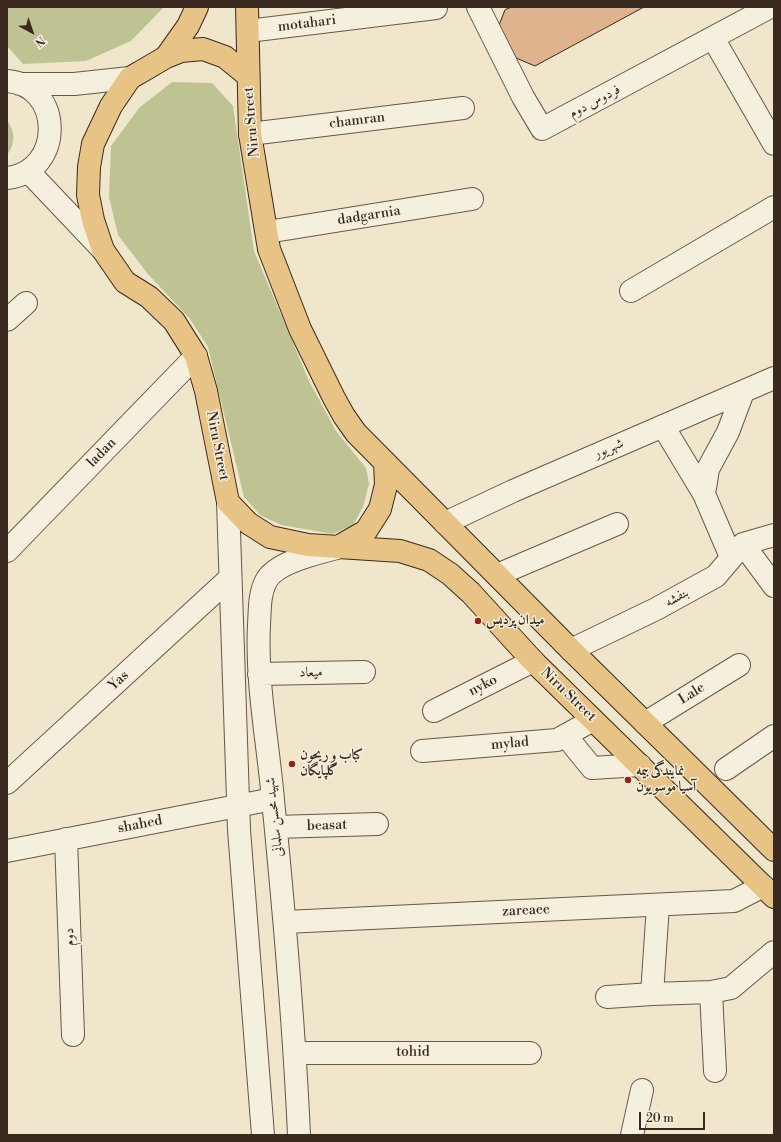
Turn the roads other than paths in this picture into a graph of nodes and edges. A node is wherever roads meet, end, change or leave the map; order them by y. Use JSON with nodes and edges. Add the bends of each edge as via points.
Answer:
{"nodes":[{"id":1,"x":197,"y":7,"type":"edge"},
{"id":2,"x":247,"y":7,"type":"edge"},
{"id":3,"x":478,"y":7,"type":"edge"},
{"id":4,"x":770,"y":7,"type":"edge"},
{"id":5,"x":436,"y":8,"type":"dead end"},
{"id":6,"x":248,"y":31,"type":"junction"},
{"id":7,"x":713,"y":38,"type":"junction"},
{"id":8,"x":166,"y":57,"type":"junction"},
{"id":9,"x":248,"y":75,"type":"junction"},
{"id":10,"x":130,"y":78,"type":"junction"},
{"id":11,"x":14,"y":82,"type":"edge"},
{"id":12,"x":463,"y":108,"type":"dead end"},
{"id":13,"x":250,"y":134,"type":"junction"},
{"id":14,"x":774,"y":144,"type":"edge"},
{"id":15,"x":28,"y":171,"type":"junction"},
{"id":16,"x":7,"y":178,"type":"edge"},
{"id":17,"x":472,"y":199,"type":"dead end"},
{"id":18,"x":774,"y":207,"type":"edge"},
{"id":19,"x":267,"y":232,"type":"junction"},
{"id":20,"x":103,"y":250,"type":"junction"},
{"id":21,"x":631,"y":291,"type":"dead end"},
{"id":22,"x":26,"y":302,"type":"dead end"},
{"id":23,"x":7,"y":320,"type":"edge"},
{"id":24,"x":196,"y":356,"type":"junction"},
{"id":25,"x":774,"y":378,"type":"edge"},
{"id":26,"x":743,"y":392,"type":"junction"},
{"id":27,"x":663,"y":426,"type":"junction"},
{"id":28,"x":385,"y":462,"type":"junction"},
{"id":29,"x":704,"y":494,"type":"junction"},
{"id":30,"x":228,"y":502,"type":"junction"},
{"id":31,"x":445,"y":524,"type":"junction"},
{"id":32,"x":617,"y":524,"type":"dead end"},
{"id":33,"x":774,"y":535,"type":"edge"},
{"id":34,"x":338,"y":547,"type":"junction"},
{"id":35,"x":7,"y":551,"type":"edge"},
{"id":36,"x":737,"y":551,"type":"junction"},
{"id":37,"x":496,"y":576,"type":"junction"},
{"id":38,"x":230,"y":578,"type":"junction"},
{"id":39,"x":774,"y":586,"type":"edge"},
{"id":40,"x":571,"y":650,"type":"junction"},
{"id":41,"x":533,"y":660,"type":"junction"},
{"id":42,"x":739,"y":665,"type":"dead end"},
{"id":43,"x":364,"y":672,"type":"dead end"},
{"id":44,"x":258,"y":674,"type":"junction"},
{"id":45,"x":434,"y":711,"type":"dead end"},
{"id":46,"x":594,"y":720,"type":"junction"},
{"id":47,"x":645,"y":724,"type":"junction"},
{"id":48,"x":566,"y":736,"type":"junction"},
{"id":49,"x":774,"y":736,"type":"edge"},
{"id":50,"x":422,"y":751,"type":"dead end"},
{"id":51,"x":679,"y":756,"type":"junction"},
{"id":52,"x":726,"y":769,"type":"dead end"},
{"id":53,"x":647,"y":772,"type":"junction"},
{"id":54,"x":7,"y":783,"type":"edge"},
{"id":55,"x":273,"y":799,"type":"junction"},
{"id":56,"x":238,"y":806,"type":"junction"},
{"id":57,"x":377,"y":824,"type":"dead end"},
{"id":58,"x":276,"y":827,"type":"junction"},
{"id":59,"x":66,"y":839,"type":"junction"},
{"id":60,"x":774,"y":850,"type":"edge"},
{"id":61,"x":7,"y":851,"type":"edge"},
{"id":62,"x":768,"y":891,"type":"edge"},
{"id":63,"x":658,"y":905,"type":"junction"},
{"id":64,"x":285,"y":922,"type":"junction"},
{"id":65,"x":774,"y":952,"type":"edge"},
{"id":66,"x":711,"y":992,"type":"junction"},
{"id":67,"x":652,"y":994,"type":"junction"},
{"id":68,"x":607,"y":997,"type":"dead end"},
{"id":69,"x":73,"y":1035,"type":"dead end"},
{"id":70,"x":530,"y":1053,"type":"dead end"},
{"id":71,"x":296,"y":1054,"type":"junction"},
{"id":72,"x":715,"y":1071,"type":"dead end"},
{"id":73,"x":642,"y":1090,"type":"dead end"},
{"id":74,"x":263,"y":1135,"type":"edge"},
{"id":75,"x":299,"y":1135,"type":"edge"},
{"id":76,"x":632,"y":1135,"type":"edge"}],
"edges":[{"from":1,"to":8,"type":"main road","via":[[188,26]]},
{"from":2,"to":6,"type":"main road"},
{"from":3,"to":7,"type":"street","name":"فردوس دوم","via":[[542,129]]},
{"from":4,"to":7,"type":"street","name":"فردوس دوم"},
{"from":5,"to":6,"type":"street","name":"motahari"},
{"from":6,"to":9,"type":"main road"},
{"from":7,"to":14,"type":"street"},
{"from":8,"to":9,"type":"main road","name":"Niru Street","via":[[203,49],[225,57]]},
{"from":8,"to":10,"type":"main road","name":"Niru Street"},
{"from":9,"to":13,"type":"main road","name":"Niru Street"},
{"from":10,"to":11,"type":"street","via":[[74,84]]},
{"from":10,"to":20,"type":"main road","name":"Niru Street","via":[[111,106],[94,144],[89,167],[88,195]]},
{"from":11,"to":15,"type":"street","via":[[29,88],[41,99],[48,113],[51,129],[46,150]]},
{"from":12,"to":13,"type":"street","name":"chamran"},
{"from":13,"to":19,"type":"main road","name":"Niru Street"},
{"from":15,"to":16,"type":"street"},
{"from":15,"to":20,"type":"street"},
{"from":17,"to":19,"type":"street","name":"dadgarnia"},
{"from":18,"to":21,"type":"street"},
{"from":19,"to":28,"type":"main road","name":"Niru Street","via":[[270,255],[300,329],[334,398],[356,433]]},
{"from":20,"to":24,"type":"main road","name":"Niru Street","via":[[126,282],[149,296],[174,321]]},
{"from":22,"to":23,"type":"street"},
{"from":24,"to":30,"type":"main road","name":"Niru Street","via":[[206,391]]},
{"from":24,"to":35,"type":"street","name":"ladan"},
{"from":25,"to":26,"type":"street","name":"شهریور"},
{"from":26,"to":27,"type":"street","name":"شهریور"},
{"from":26,"to":29,"type":"street","via":[[728,432],[708,469]]},
{"from":27,"to":29,"type":"street"},
{"from":27,"to":31,"type":"street","name":"شهریور","via":[[513,491]]},
{"from":28,"to":31,"type":"main road","name":"Niru Street"},
{"from":28,"to":34,"type":"main road","via":[[386,484],[380,509],[366,531]]},
{"from":29,"to":36,"type":"street"},
{"from":30,"to":34,"type":"main road","name":"Niru Street","via":[[248,523],[270,538]]},
{"from":30,"to":38,"type":"street"},
{"from":31,"to":37,"type":"main road","name":"Niru Street"},
{"from":32,"to":37,"type":"street"},
{"from":33,"to":36,"type":"street"},
{"from":34,"to":41,"type":"main road","name":"Niru Street","via":[[400,551],[429,560],[471,593]]},
{"from":34,"to":44,"type":"street","name":"شهید محسن سلمانی","via":[[288,563],[267,580],[260,600]]},
{"from":36,"to":39,"type":"street"},
{"from":36,"to":40,"type":"street","name":"بنفشه","via":[[716,576],[656,609]]},
{"from":37,"to":40,"type":"main road","name":"Niru Street"},
{"from":38,"to":54,"type":"street","name":"Yas"},
{"from":38,"to":56,"type":"street"},
{"from":40,"to":47,"type":"main road","name":"Niru Street"},
{"from":41,"to":45,"type":"street","name":"nyko"},
{"from":41,"to":46,"type":"main road","name":"Niru Street"},
{"from":42,"to":47,"type":"street","name":"Lale"},
{"from":43,"to":44,"type":"street","name":"میعاد"},
{"from":44,"to":55,"type":"street","name":"شهید محسن سلمانی"},
{"from":46,"to":48,"type":"street","name":"mylad"},
{"from":46,"to":53,"type":"main road","name":"Niru Street"},
{"from":47,"to":51,"type":"main road","name":"Niru Street"},
{"from":48,"to":50,"type":"street","name":"mylad","via":[[557,740]]},
{"from":48,"to":53,"type":"street","via":[[592,768]]},
{"from":49,"to":52,"type":"street"},
{"from":51,"to":53,"type":"main road"},
{"from":51,"to":60,"type":"main road","name":"Niru Street"},
{"from":53,"to":62,"type":"main road","name":"Niru Street"},
{"from":55,"to":56,"type":"street","name":"shahed"},
{"from":55,"to":58,"type":"street","name":"شهید محسن سلمانی"},
{"from":56,"to":59,"type":"street","name":"shahed"},
{"from":56,"to":74,"type":"street"},
{"from":57,"to":58,"type":"street","name":"beasat"},
{"from":58,"to":64,"type":"street","name":"شهید محسن سلمانی"},
{"from":59,"to":61,"type":"street","name":"shahed"},
{"from":59,"to":69,"type":"street","name":"دوم"},
{"from":62,"to":63,"type":"street","name":"zareaee","via":[[734,901]]},
{"from":63,"to":64,"type":"street","name":"zareaee"},
{"from":63,"to":67,"type":"street"},
{"from":64,"to":71,"type":"street","name":"شهید محسن سلمانی"},
{"from":65,"to":66,"type":"street","via":[[731,988]]},
{"from":66,"to":67,"type":"street"},
{"from":66,"to":72,"type":"street"},
{"from":67,"to":68,"type":"street"},
{"from":70,"to":71,"type":"street","name":"tohid"},
{"from":71,"to":75,"type":"street","name":"شهید محسن سلمانی"},
{"from":73,"to":76,"type":"street"}]}
